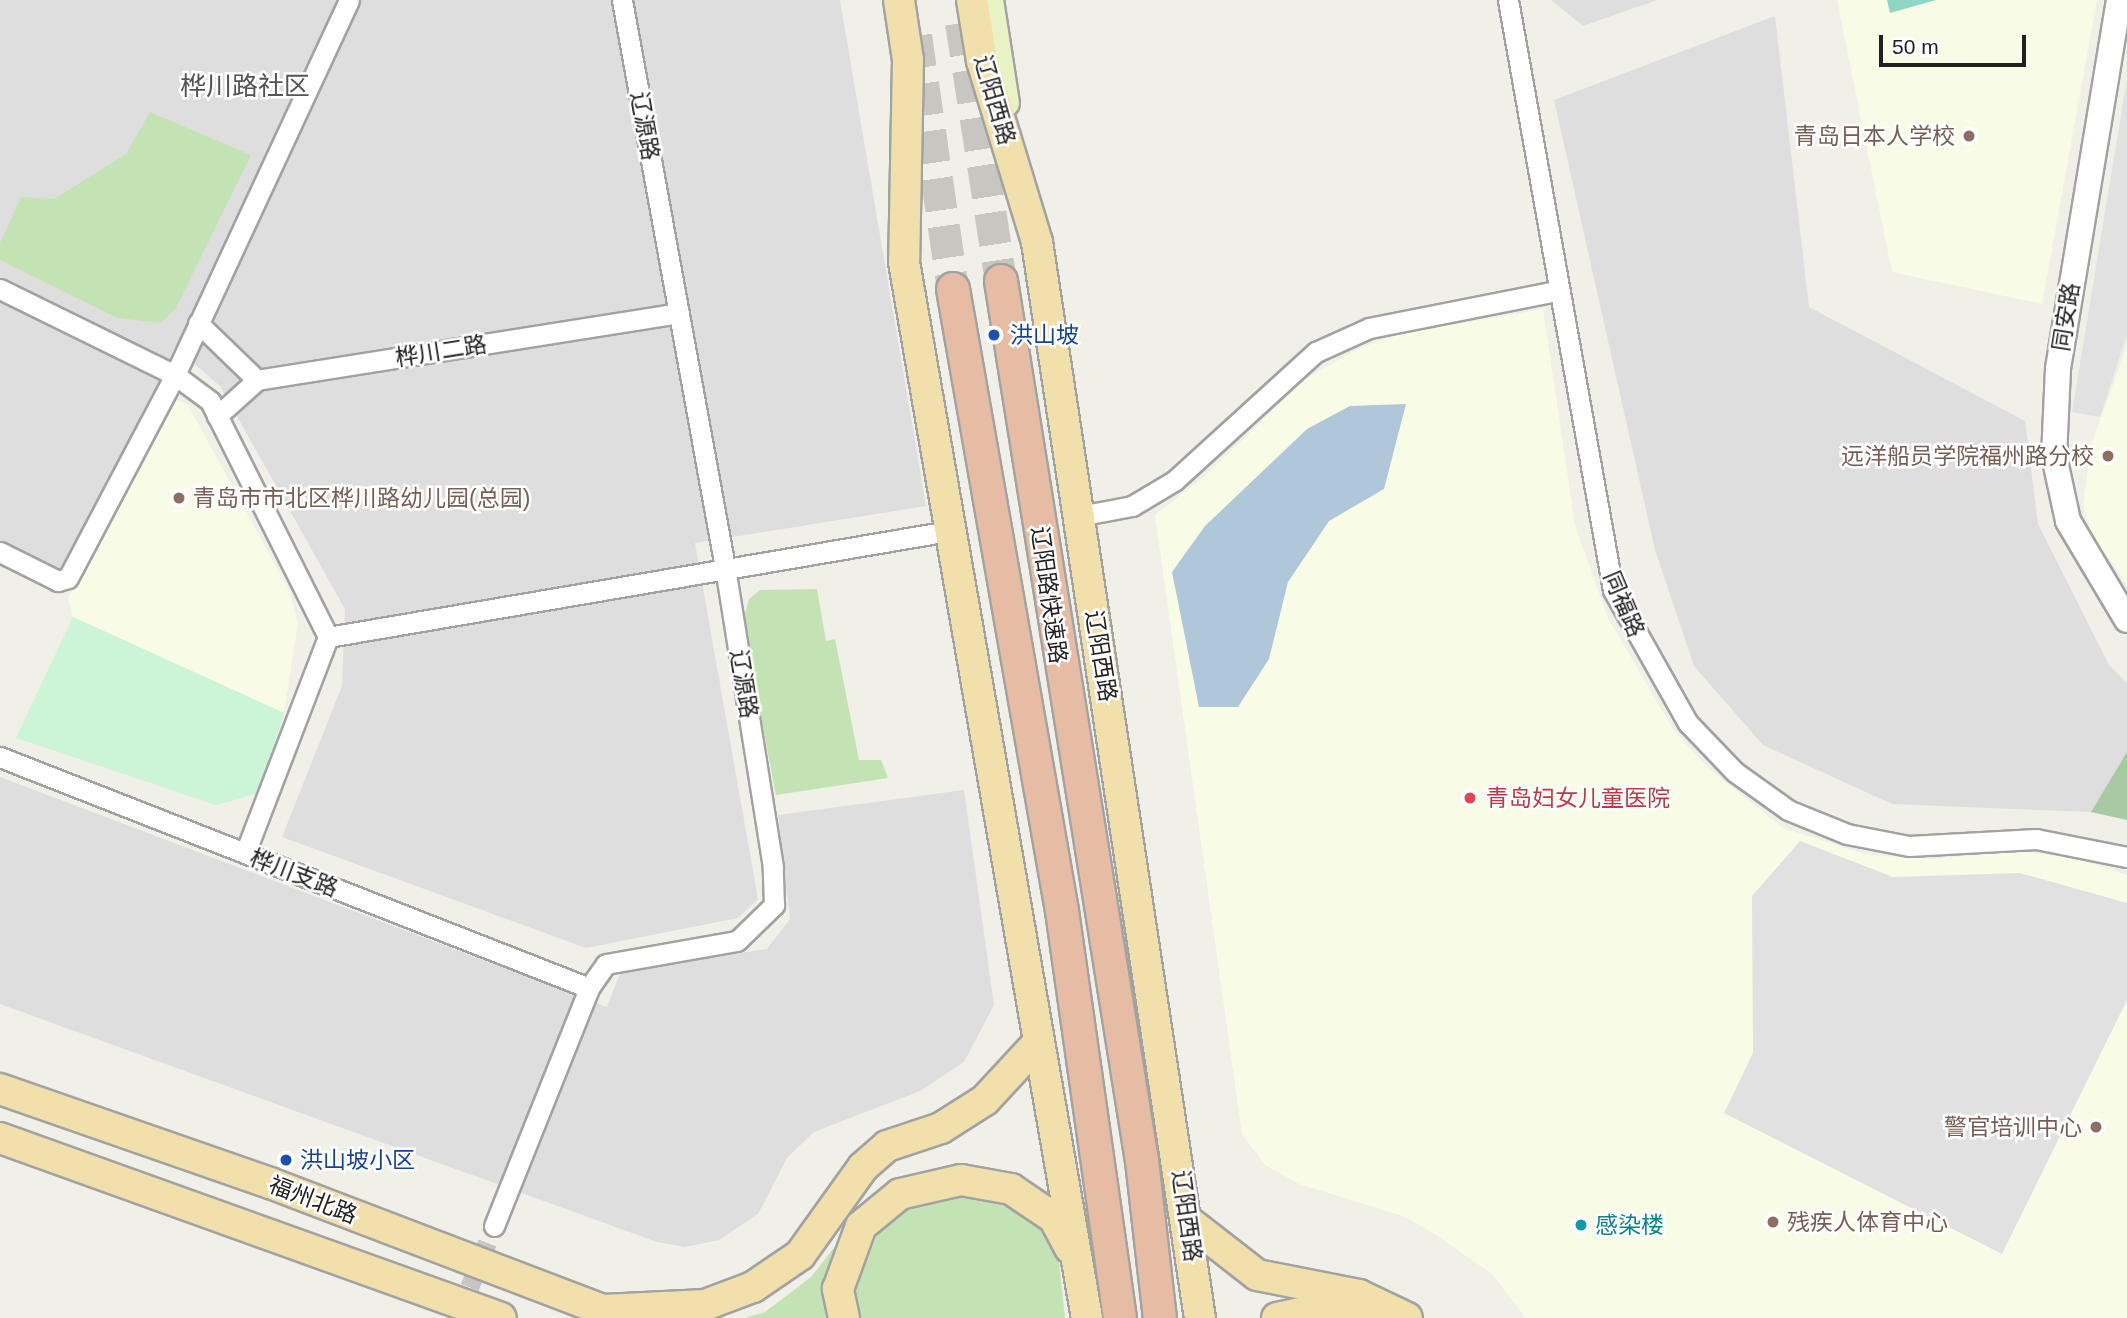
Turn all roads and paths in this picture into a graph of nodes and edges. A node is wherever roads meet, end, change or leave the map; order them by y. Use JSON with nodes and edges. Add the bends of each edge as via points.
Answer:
{"nodes":[{"id":1,"x":348,"y":0,"type":"edge"},
{"id":2,"x":622,"y":0,"type":"edge"},
{"id":3,"x":899,"y":0,"type":"edge"},
{"id":4,"x":972,"y":0,"type":"edge"},
{"id":5,"x":989,"y":0,"type":"edge"},
{"id":6,"x":1508,"y":0,"type":"edge"},
{"id":7,"x":2119,"y":0,"type":"edge"},
{"id":8,"x":1016,"y":174,"type":"junction"},
{"id":9,"x":1001,"y":281,"type":"tunnel mouth"},
{"id":10,"x":0,"y":289,"type":"edge"},
{"id":11,"x":953,"y":289,"type":"tunnel mouth"},
{"id":12,"x":1556,"y":291,"type":"junction"},
{"id":13,"x":679,"y":313,"type":"junction"},
{"id":14,"x":198,"y":323,"type":"junction"},
{"id":15,"x":175,"y":375,"type":"junction"},
{"id":16,"x":257,"y":380,"type":"junction"},
{"id":17,"x":217,"y":416,"type":"junction"},
{"id":18,"x":1079,"y":516,"type":"junction"},
{"id":19,"x":949,"y":531,"type":"junction"},
{"id":20,"x":0,"y":552,"type":"edge"},
{"id":21,"x":726,"y":573,"type":"junction"},
{"id":22,"x":2127,"y":620,"type":"edge"},
{"id":23,"x":328,"y":637,"type":"junction"},
{"id":24,"x":0,"y":757,"type":"edge"},
{"id":25,"x":245,"y":853,"type":"junction"},
{"id":26,"x":2127,"y":857,"type":"edge"},
{"id":27,"x":1100,"y":908,"type":"joint"},
{"id":28,"x":589,"y":988,"type":"junction"},
{"id":29,"x":1036,"y":1045,"type":"junction"},
{"id":30,"x":0,"y":1089,"type":"edge"},
{"id":31,"x":0,"y":1138,"type":"edge"},
{"id":32,"x":1189,"y":1222,"type":"junction"},
{"id":33,"x":494,"y":1226,"type":"tunnel mouth"},
{"id":34,"x":1079,"y":1264,"type":"junction"},
{"id":35,"x":613,"y":1314,"type":"edge"},
{"id":36,"x":501,"y":1318,"type":"edge"},
{"id":37,"x":844,"y":1318,"type":"edge"},
{"id":38,"x":1087,"y":1318,"type":"edge"},
{"id":39,"x":1120,"y":1318,"type":"edge"},
{"id":40,"x":1160,"y":1318,"type":"edge"},
{"id":41,"x":1200,"y":1318,"type":"edge"},
{"id":42,"x":1277,"y":1318,"type":"edge"},
{"id":43,"x":1360,"y":1318,"type":"edge"},
{"id":44,"x":1407,"y":1318,"type":"edge"}],
"edges":[{"from":1,"to":14,"type":"street"},
{"from":2,"to":13,"type":"street","name":"辽源路"},
{"from":3,"to":19,"type":"main road","via":[[908,60],[904,262]]},
{"from":4,"to":8,"type":"main road","name":"辽阳西路","via":[[982,61]]},
{"from":5,"to":8,"type":"main road"},
{"from":6,"to":12,"type":"street","name":"同福路"},
{"from":7,"to":22,"type":"street","name":"同安路","via":[[2058,369],[2054,456],[2068,521]]},
{"from":8,"to":18,"type":"main road","name":"辽阳西路","via":[[1037,242]]},
{"from":9,"to":27,"type":"highway","name":"辽阳路快速路"},
{"from":10,"to":15,"type":"street"},
{"from":11,"to":39,"type":"highway","name":"辽阳路快速路","via":[[1062,911]]},
{"from":12,"to":18,"type":"street","via":[[1369,328],[1316,352],[1174,481],[1132,506]]},
{"from":12,"to":26,"type":"street","name":"同福路","via":[[1613,590],[1688,723],[1735,772],[1788,810],[1847,834],[1909,846],[2036,839]]},
{"from":13,"to":16,"type":"street","name":"桦川二路"},
{"from":13,"to":21,"type":"street","name":"辽源路"},
{"from":14,"to":15,"type":"street"},
{"from":14,"to":16,"type":"street"},
{"from":15,"to":17,"type":"street","via":[[209,401]]},
{"from":15,"to":20,"type":"street","via":[[68,578],[58,581]]},
{"from":16,"to":17,"type":"street"},
{"from":17,"to":23,"type":"street"},
{"from":18,"to":32,"type":"main road","name":"辽阳西路"},
{"from":19,"to":21,"type":"street"},
{"from":19,"to":29,"type":"main road"},
{"from":21,"to":23,"type":"street"},
{"from":21,"to":28,"type":"street","name":"辽源路","via":[[773,867],[774,905],[737,941],[606,964]]},
{"from":23,"to":25,"type":"street"},
{"from":24,"to":25,"type":"street","name":"桦川支路"},
{"from":25,"to":28,"type":"street","name":"桦川支路"},
{"from":27,"to":40,"type":"highway","name":"辽阳西路"},
{"from":28,"to":33,"type":"street","name":"辽源路"},
{"from":29,"to":34,"type":"main road"},
{"from":29,"to":35,"type":"main road","via":[[985,1100],[942,1128],[887,1146],[863,1167],[800,1255],[753,1287],[705,1305]]},
{"from":30,"to":35,"type":"main road","name":"福州北路"},
{"from":31,"to":36,"type":"main road","name":"福州北路"},
{"from":32,"to":41,"type":"main road","name":"辽阳西路"},
{"from":32,"to":44,"type":"main road","via":[[1257,1275],[1359,1295]]},
{"from":34,"to":37,"type":"main road","via":[[1054,1218],[1011,1189],[961,1180],[912,1191],[861,1226],[838,1289]]},
{"from":34,"to":38,"type":"main road"},
{"from":42,"to":43,"type":"main road","via":[[1315,1310]]}]}
